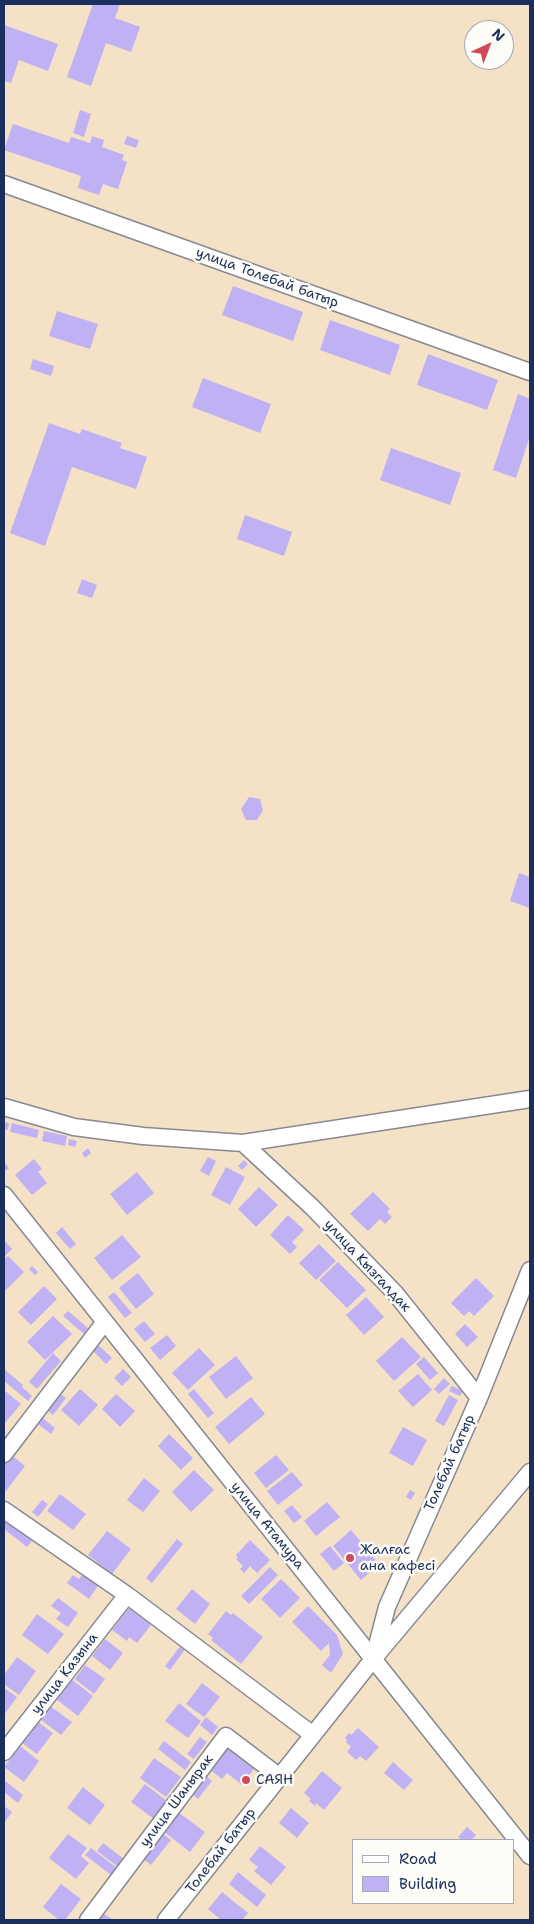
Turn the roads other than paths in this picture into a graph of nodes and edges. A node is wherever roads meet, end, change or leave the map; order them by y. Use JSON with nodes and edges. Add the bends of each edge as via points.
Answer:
{"nodes":[{"id":1,"x":4,"y":184,"type":"edge"},
{"id":2,"x":530,"y":372,"type":"edge"},
{"id":3,"x":530,"y":1099,"type":"edge"},
{"id":4,"x":4,"y":1107,"type":"edge"},
{"id":5,"x":243,"y":1143,"type":"junction"},
{"id":6,"x":4,"y":1195,"type":"edge"},
{"id":7,"x":530,"y":1270,"type":"edge"},
{"id":8,"x":104,"y":1323,"type":"junction"},
{"id":9,"x":479,"y":1398,"type":"junction"},
{"id":10,"x":4,"y":1454,"type":"edge"},
{"id":11,"x":530,"y":1472,"type":"edge"},
{"id":12,"x":4,"y":1510,"type":"edge"},
{"id":13,"x":127,"y":1595,"type":"junction"},
{"id":14,"x":374,"y":1658,"type":"junction"},
{"id":15,"x":313,"y":1735,"type":"junction"},
{"id":16,"x":4,"y":1752,"type":"edge"},
{"id":17,"x":280,"y":1777,"type":"junction"},
{"id":18,"x":530,"y":1856,"type":"edge"},
{"id":19,"x":88,"y":1920,"type":"edge"},
{"id":20,"x":166,"y":1920,"type":"edge"}],
"edges":[{"from":1,"to":2,"type":"street","name":"улица Толебай батыр"},
{"from":3,"to":5,"type":"street"},
{"from":4,"to":5,"type":"street","via":[[74,1126],[143,1136]]},
{"from":5,"to":9,"type":"street","name":"улица Кызгалдак","via":[[313,1208],[396,1293]]},
{"from":6,"to":8,"type":"street","name":"улица Атамура"},
{"from":7,"to":9,"type":"street","name":"Толебай батыр"},
{"from":8,"to":10,"type":"street"},
{"from":8,"to":14,"type":"street","name":"улица Атамура"},
{"from":9,"to":14,"type":"street","name":"Толебай батыр","via":[[387,1607]]},
{"from":11,"to":14,"type":"street","name":"Толебай батыр"},
{"from":12,"to":13,"type":"street"},
{"from":13,"to":15,"type":"street"},
{"from":13,"to":16,"type":"street","name":"улица Казына"},
{"from":14,"to":15,"type":"street","name":"Толебай батыр"},
{"from":14,"to":18,"type":"street","name":"улица Атамура"},
{"from":15,"to":17,"type":"street","name":"Толебай батыр"},
{"from":17,"to":19,"type":"street","name":"улица Шанырак","via":[[226,1736]]},
{"from":17,"to":20,"type":"street","name":"Толебай батыр"}]}
